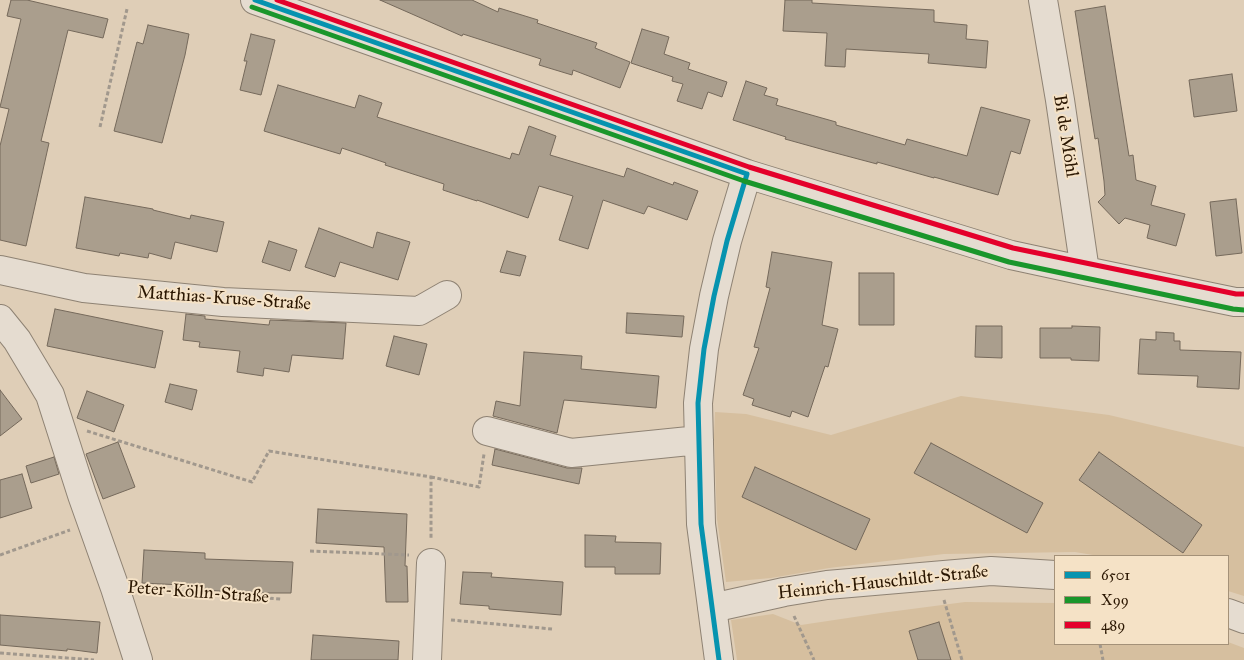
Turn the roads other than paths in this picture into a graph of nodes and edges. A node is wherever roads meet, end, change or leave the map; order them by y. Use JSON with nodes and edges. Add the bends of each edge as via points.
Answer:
{"nodes":[{"id":1,"x":255,"y":0,"type":"edge"},
{"id":2,"x":1043,"y":0,"type":"edge"},
{"id":3,"x":747,"y":174,"type":"junction"},
{"id":4,"x":0,"y":270,"type":"edge"},
{"id":5,"x":1085,"y":272,"type":"junction"},
{"id":6,"x":446,"y":295,"type":"dead end"},
{"id":7,"x":1244,"y":302,"type":"edge"},
{"id":8,"x":0,"y":319,"type":"edge"},
{"id":9,"x":487,"y":431,"type":"road end"},
{"id":10,"x":698,"y":440,"type":"junction"},
{"id":11,"x":430,"y":562,"type":"road end"},
{"id":12,"x":1054,"y":575,"type":"edge"},
{"id":13,"x":712,"y":608,"type":"junction"},
{"id":14,"x":1229,"y":613,"type":"edge"},
{"id":15,"x":1244,"y":620,"type":"edge"},
{"id":16,"x":138,"y":660,"type":"edge"},
{"id":17,"x":427,"y":660,"type":"edge"},
{"id":18,"x":719,"y":660,"type":"edge"}],
"edges":[{"from":1,"to":3,"type":"street"},
{"from":2,"to":5,"type":"street","name":"Bi de Möhl"},
{"from":3,"to":5,"type":"street","via":[[1011,255]]},
{"from":3,"to":10,"type":"street","via":[[727,240],[705,340],[698,403]]},
{"from":4,"to":6,"type":"street","name":"Matthias-Kruse-Straße","via":[[84,288],[223,302],[419,311]]},
{"from":5,"to":7,"type":"street"},
{"from":8,"to":16,"type":"street","name":"Peter-Kölln-Straße","via":[[17,340],[50,395]]},
{"from":9,"to":10,"type":"street","via":[[571,453]]},
{"from":10,"to":13,"type":"street","via":[[701,524]]},
{"from":11,"to":17,"type":"street"},
{"from":12,"to":13,"type":"street","name":"Heinrich-Hauschildt-Straße","via":[[991,571],[827,585]]},
{"from":13,"to":18,"type":"street"},
{"from":14,"to":15,"type":"street"}]}
